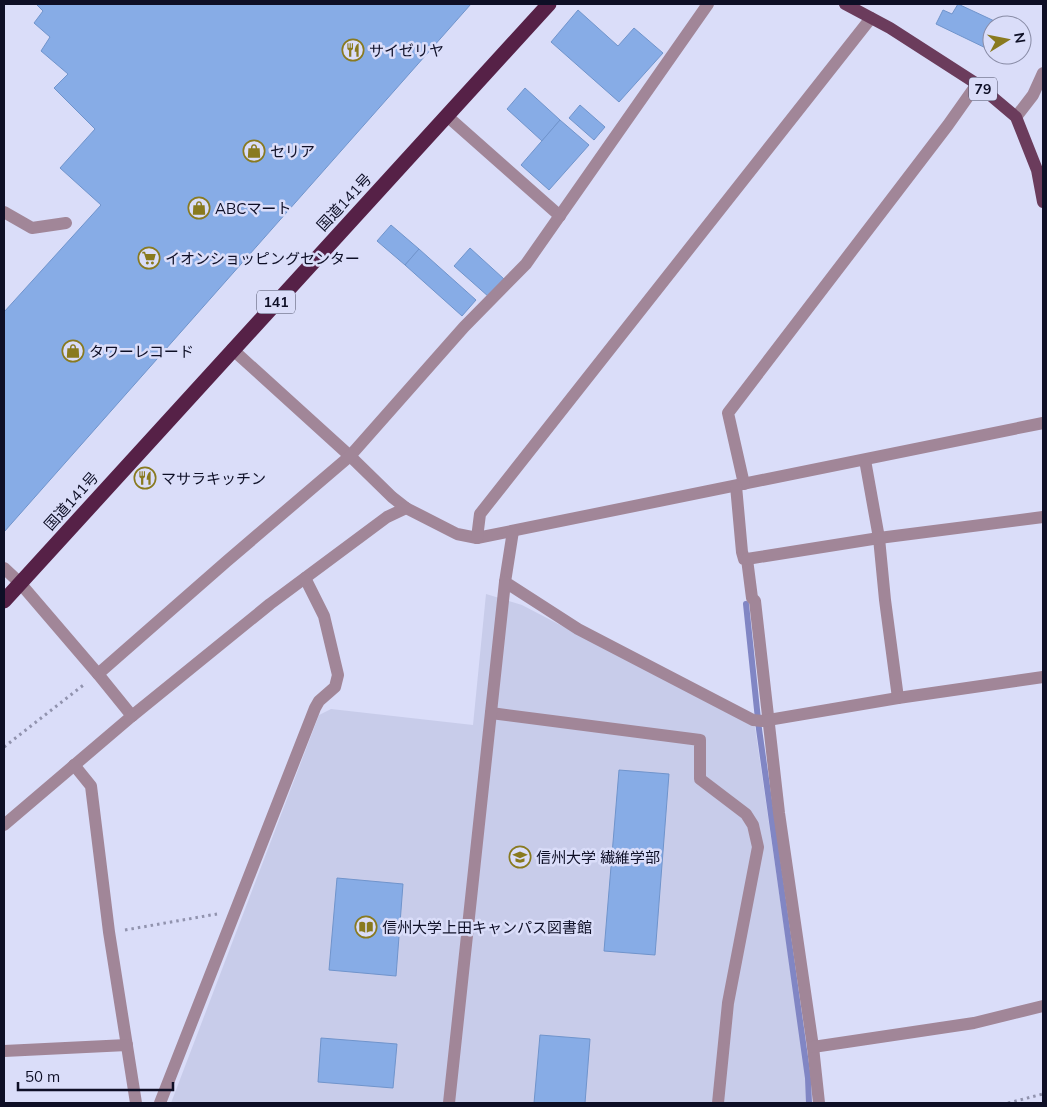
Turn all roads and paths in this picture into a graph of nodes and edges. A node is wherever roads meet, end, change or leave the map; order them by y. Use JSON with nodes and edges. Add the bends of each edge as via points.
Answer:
{"nodes":[{"id":1,"x":549,"y":4,"type":"edge"},
{"id":2,"x":708,"y":4,"type":"edge"},
{"id":3,"x":845,"y":4,"type":"edge"},
{"id":4,"x":872,"y":18,"type":"junction"},
{"id":5,"x":1043,"y":73,"type":"edge"},
{"id":6,"x":977,"y":84,"type":"junction"},
{"id":7,"x":447,"y":116,"type":"junction"},
{"id":8,"x":1016,"y":117,"type":"junction"},
{"id":9,"x":1043,"y":202,"type":"edge"},
{"id":10,"x":4,"y":212,"type":"edge"},
{"id":11,"x":560,"y":216,"type":"junction"},
{"id":12,"x":66,"y":224,"type":"dead end"},
{"id":13,"x":232,"y":350,"type":"junction"},
{"id":14,"x":1043,"y":423,"type":"edge"},
{"id":15,"x":350,"y":456,"type":"junction"},
{"id":16,"x":865,"y":460,"type":"junction"},
{"id":17,"x":740,"y":485,"type":"junction"},
{"id":18,"x":406,"y":508,"type":"junction"},
{"id":19,"x":1043,"y":517,"type":"edge"},
{"id":20,"x":513,"y":531,"type":"junction"},
{"id":21,"x":477,"y":538,"type":"junction"},
{"id":22,"x":879,"y":538,"type":"junction"},
{"id":23,"x":748,"y":559,"type":"junction"},
{"id":24,"x":4,"y":568,"type":"edge"},
{"id":25,"x":305,"y":578,"type":"junction"},
{"id":26,"x":505,"y":582,"type":"junction"},
{"id":27,"x":20,"y":583,"type":"junction"},
{"id":28,"x":4,"y":601,"type":"edge"},
{"id":29,"x":98,"y":674,"type":"junction"},
{"id":30,"x":1043,"y":677,"type":"edge"},
{"id":31,"x":898,"y":698,"type":"junction"},
{"id":32,"x":491,"y":713,"type":"junction"},
{"id":33,"x":132,"y":716,"type":"junction"},
{"id":34,"x":762,"y":720,"type":"junction"},
{"id":35,"x":4,"y":747,"type":"edge"},
{"id":36,"x":74,"y":765,"type":"junction"},
{"id":37,"x":4,"y":826,"type":"edge"},
{"id":38,"x":235,"y":911,"type":"junction"},
{"id":39,"x":109,"y":932,"type":"junction"},
{"id":40,"x":1043,"y":1006,"type":"edge"},
{"id":41,"x":127,"y":1045,"type":"junction"},
{"id":42,"x":813,"y":1048,"type":"junction"},
{"id":43,"x":4,"y":1051,"type":"edge"},
{"id":44,"x":1043,"y":1094,"type":"edge"},
{"id":45,"x":136,"y":1103,"type":"edge"},
{"id":46,"x":160,"y":1103,"type":"edge"},
{"id":47,"x":449,"y":1103,"type":"edge"},
{"id":48,"x":718,"y":1103,"type":"edge"},
{"id":49,"x":819,"y":1103,"type":"edge"},
{"id":50,"x":1008,"y":1103,"type":"edge"}],
"edges":[{"from":1,"to":7,"type":"highway","name":"国道141号","number":"141"},
{"from":2,"to":11,"type":"street"},
{"from":3,"to":4,"type":"main road","number":"79"},
{"from":4,"to":6,"type":"main road","number":"79"},
{"from":4,"to":21,"type":"street","via":[[480,514]]},
{"from":5,"to":8,"type":"street","via":[[1033,95]]},
{"from":6,"to":8,"type":"main road","number":"79"},
{"from":6,"to":17,"type":"street","via":[[728,413]]},
{"from":7,"to":11,"type":"street"},
{"from":7,"to":13,"type":"highway","name":"国道141号","number":"141"},
{"from":8,"to":9,"type":"main road","number":"79","via":[[1037,170]]},
{"from":10,"to":12,"type":"street","via":[[32,228]]},
{"from":11,"to":15,"type":"street","via":[[526,264],[464,327]]},
{"from":13,"to":15,"type":"street"},
{"from":13,"to":27,"type":"highway","name":"国道141号","number":"141"},
{"from":14,"to":16,"type":"street"},
{"from":15,"to":18,"type":"street"},
{"from":15,"to":29,"type":"street"},
{"from":16,"to":17,"type":"street"},
{"from":16,"to":22,"type":"street"},
{"from":17,"to":20,"type":"street"},
{"from":17,"to":23,"type":"street","via":[[742,552],[744,559]]},
{"from":18,"to":21,"type":"street","via":[[456,534]]},
{"from":18,"to":25,"type":"street","via":[[387,517]]},
{"from":19,"to":22,"type":"street"},
{"from":20,"to":21,"type":"street"},
{"from":20,"to":26,"type":"street"},
{"from":22,"to":23,"type":"street"},
{"from":22,"to":31,"type":"street"},
{"from":23,"to":34,"type":"street","via":[[762,657]]},
{"from":24,"to":27,"type":"street"},
{"from":25,"to":33,"type":"street"},
{"from":25,"to":38,"type":"street","via":[[324,616],[338,675],[335,687],[315,708]]},
{"from":26,"to":32,"type":"street"},
{"from":26,"to":34,"type":"street","via":[[578,629],[746,718]]},
{"from":27,"to":28,"type":"highway","name":"国道141号","number":"141"},
{"from":27,"to":29,"type":"street"},
{"from":29,"to":33,"type":"street"},
{"from":29,"to":35,"type":"path"},
{"from":30,"to":31,"type":"street"},
{"from":31,"to":34,"type":"street"},
{"from":32,"to":47,"type":"street"},
{"from":32,"to":48,"type":"street","via":[[700,740],[700,779],[746,814],[753,825],[758,847],[728,1003]]},
{"from":33,"to":36,"type":"street"},
{"from":34,"to":42,"type":"street","via":[[779,813]]},
{"from":36,"to":37,"type":"street"},
{"from":36,"to":39,"type":"street","via":[[91,786]]},
{"from":38,"to":39,"type":"path"},
{"from":38,"to":46,"type":"street"},
{"from":39,"to":41,"type":"street"},
{"from":40,"to":42,"type":"street","via":[[974,1023]]},
{"from":41,"to":43,"type":"street"},
{"from":41,"to":45,"type":"street"},
{"from":42,"to":49,"type":"street"},
{"from":44,"to":50,"type":"path"}]}
